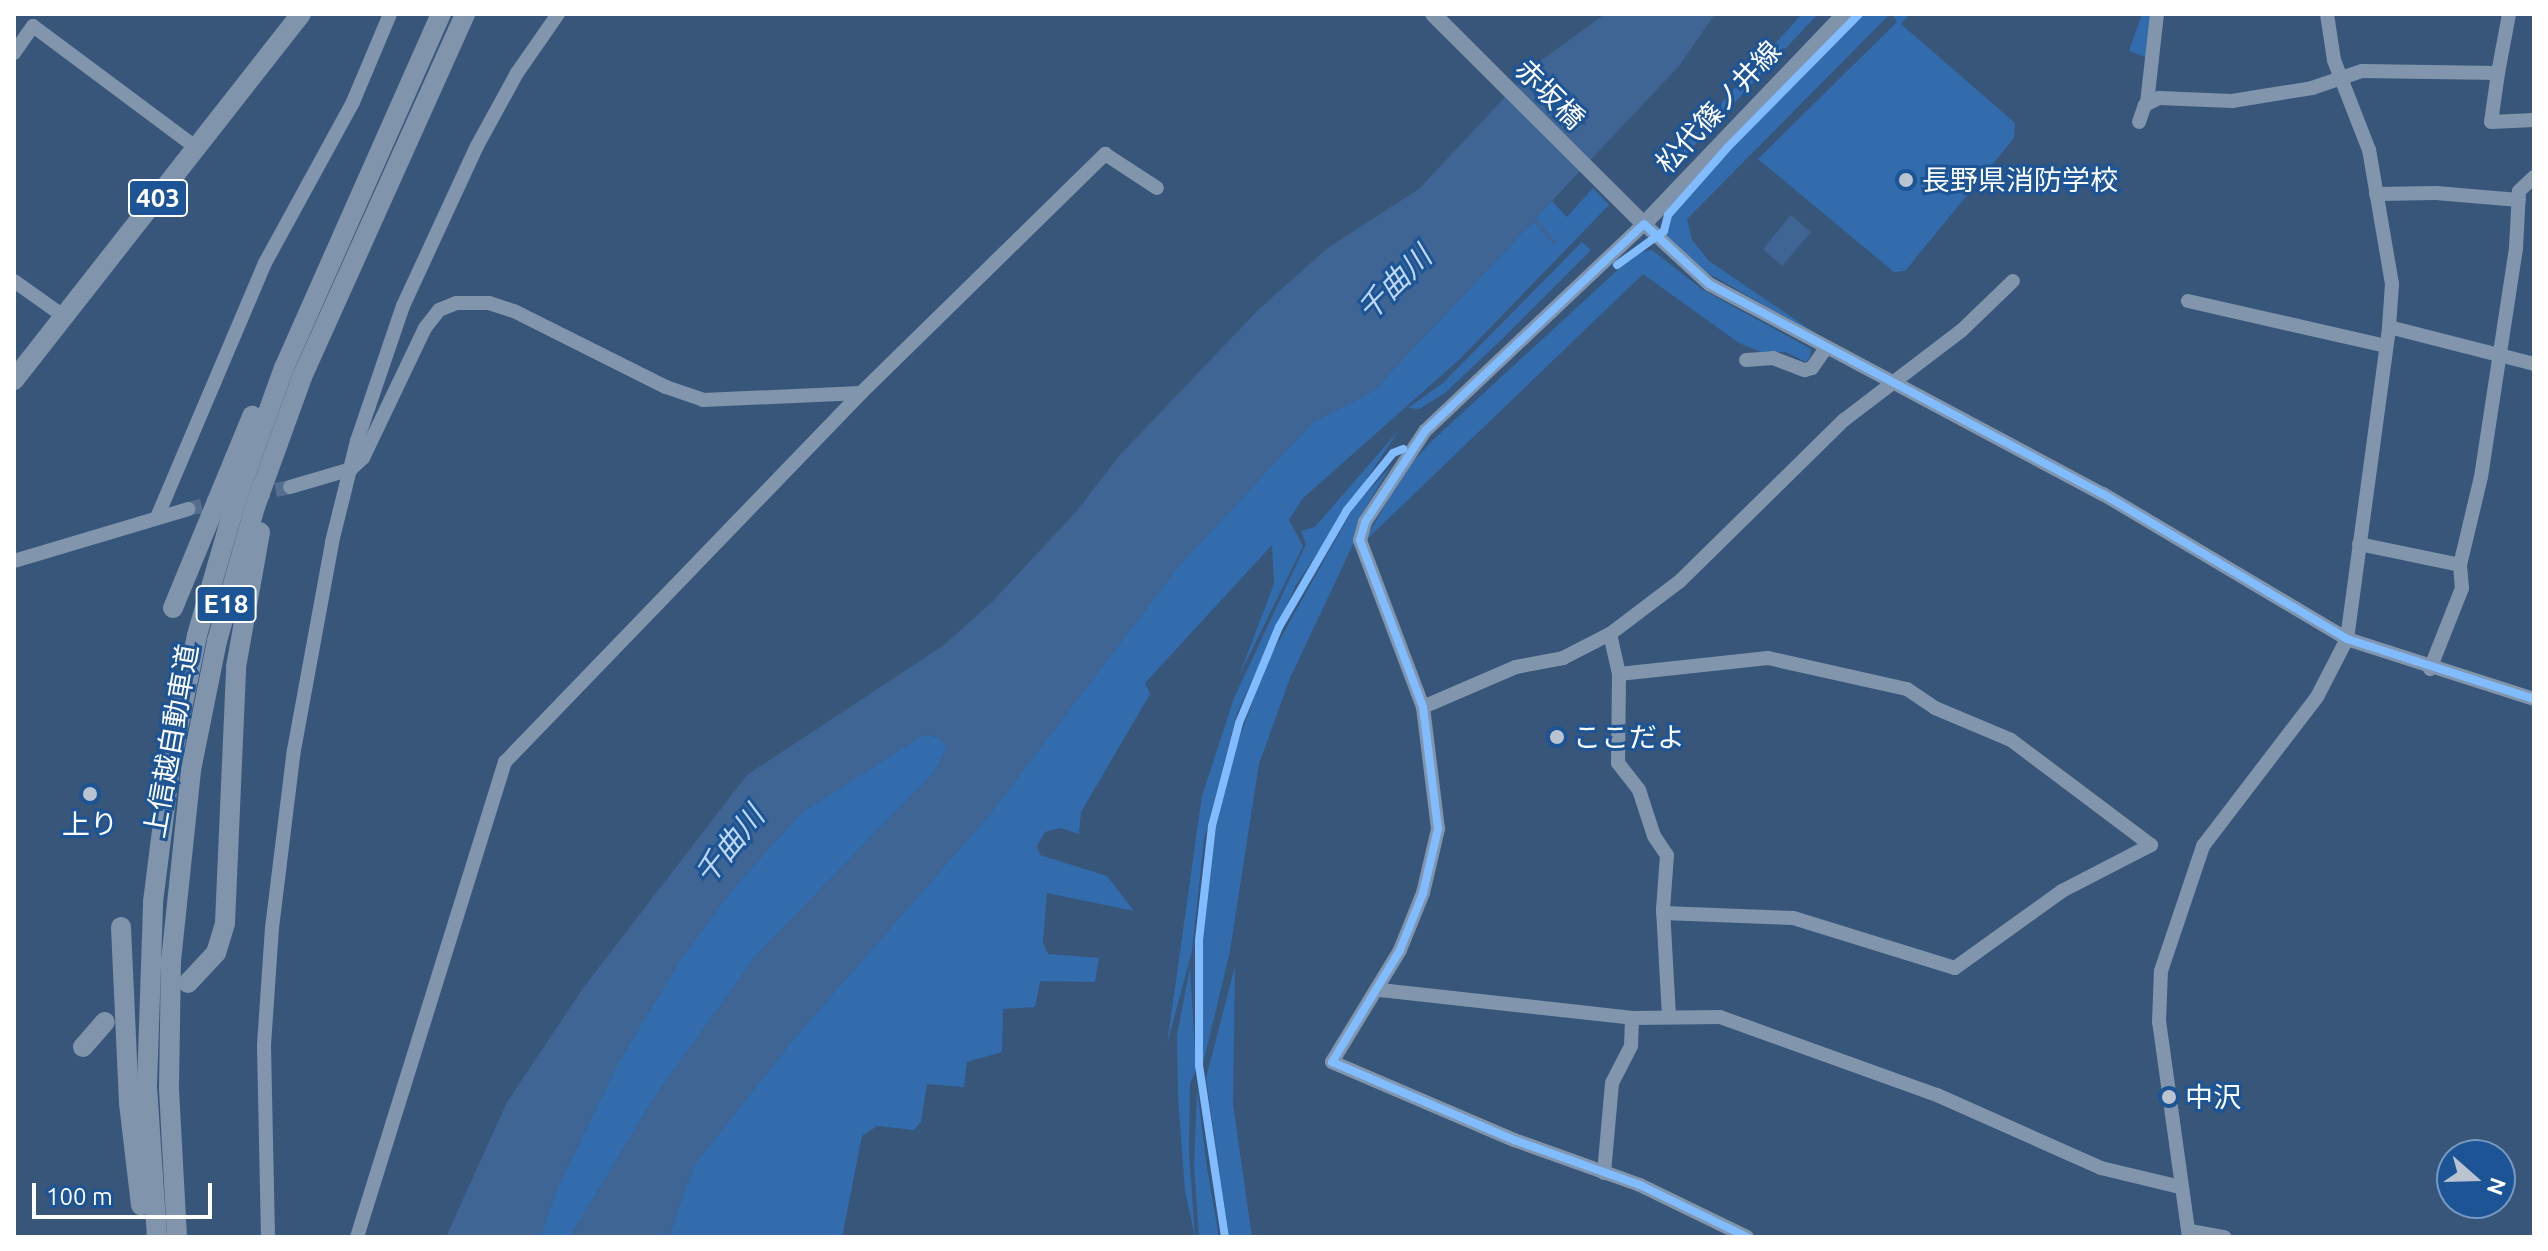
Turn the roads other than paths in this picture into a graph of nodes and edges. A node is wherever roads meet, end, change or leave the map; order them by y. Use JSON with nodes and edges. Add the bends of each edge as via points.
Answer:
{"nodes":[{"id":1,"x":301,"y":14,"type":"edge"},
{"id":2,"x":390,"y":14,"type":"edge"},
{"id":3,"x":441,"y":14,"type":"edge"},
{"id":4,"x":465,"y":14,"type":"edge"},
{"id":5,"x":558,"y":14,"type":"edge"},
{"id":6,"x":1433,"y":14,"type":"edge"},
{"id":7,"x":1845,"y":14,"type":"edge"},
{"id":8,"x":2157,"y":14,"type":"edge"},
{"id":9,"x":2327,"y":14,"type":"edge"},
{"id":10,"x":2509,"y":14,"type":"edge"},
{"id":11,"x":14,"y":53,"type":"edge"},
{"id":12,"x":2498,"y":73,"type":"junction"},
{"id":13,"x":2342,"y":76,"type":"junction"},
{"id":14,"x":2147,"y":103,"type":"junction"},
{"id":15,"x":2534,"y":120,"type":"edge"},
{"id":16,"x":2139,"y":122,"type":"dead end"},
{"id":17,"x":198,"y":149,"type":"junction"},
{"id":18,"x":370,"y":167,"type":"junction"},
{"id":19,"x":2534,"y":177,"type":"edge"},
{"id":20,"x":1157,"y":188,"type":"dead end"},
{"id":21,"x":2376,"y":194,"type":"junction"},
{"id":22,"x":2519,"y":200,"type":"junction"},
{"id":23,"x":1644,"y":224,"type":"junction"},
{"id":24,"x":14,"y":281,"type":"edge"},
{"id":25,"x":2013,"y":281,"type":"dead end"},
{"id":26,"x":2188,"y":301,"type":"dead end"},
{"id":27,"x":62,"y":315,"type":"junction"},
{"id":28,"x":326,"y":318,"type":"junction"},
{"id":29,"x":2389,"y":327,"type":"junction"},
{"id":30,"x":2386,"y":346,"type":"junction"},
{"id":31,"x":1826,"y":348,"type":"junction"},
{"id":32,"x":2499,"y":357,"type":"junction"},
{"id":33,"x":1746,"y":360,"type":"dead end"},
{"id":34,"x":2534,"y":364,"type":"edge"},
{"id":35,"x":14,"y":380,"type":"edge"},
{"id":36,"x":1895,"y":385,"type":"junction"},
{"id":37,"x":861,"y":393,"type":"junction"},
{"id":38,"x":351,"y":469,"type":"junction"},
{"id":39,"x":290,"y":487,"type":"tunnel mouth"},
{"id":40,"x":188,"y":509,"type":"tunnel mouth"},
{"id":41,"x":158,"y":515,"type":"junction"},
{"id":42,"x":2359,"y":544,"type":"junction"},
{"id":43,"x":14,"y":561,"type":"edge"},
{"id":44,"x":2460,"y":565,"type":"junction"},
{"id":45,"x":173,"y":608,"type":"dead end"},
{"id":46,"x":1610,"y":634,"type":"junction"},
{"id":47,"x":2347,"y":639,"type":"junction"},
{"id":48,"x":2430,"y":669,"type":"junction"},
{"id":49,"x":1619,"y":674,"type":"junction"},
{"id":50,"x":2534,"y":699,"type":"edge"},
{"id":51,"x":1423,"y":707,"type":"junction"},
{"id":52,"x":1663,"y":913,"type":"junction"},
{"id":53,"x":121,"y":927,"type":"dead end"},
{"id":54,"x":188,"y":983,"type":"dead end"},
{"id":55,"x":1380,"y":990,"type":"junction"},
{"id":56,"x":1669,"y":1016,"type":"junction"},
{"id":57,"x":1632,"y":1018,"type":"junction"},
{"id":58,"x":105,"y":1022,"type":"dead end"},
{"id":59,"x":83,"y":1047,"type":"dead end"},
{"id":60,"x":1604,"y":1173,"type":"junction"},
{"id":61,"x":2180,"y":1187,"type":"junction"},
{"id":62,"x":2190,"y":1234,"type":"edge"},
{"id":63,"x":146,"y":1237,"type":"edge"},
{"id":64,"x":157,"y":1237,"type":"edge"},
{"id":65,"x":177,"y":1237,"type":"edge"},
{"id":66,"x":268,"y":1237,"type":"edge"},
{"id":67,"x":357,"y":1237,"type":"edge"},
{"id":68,"x":1747,"y":1237,"type":"edge"},
{"id":69,"x":2224,"y":1237,"type":"edge"}],
"edges":[{"from":1,"to":17,"type":"highway","number":"403"},
{"from":2,"to":41,"type":"street","via":[[353,102],[265,263]]},
{"from":3,"to":18,"type":"highway","name":"上信越自動車道","number":"E18"},
{"from":4,"to":28,"type":"highway","name":"上信越自動車道","number":"E18"},
{"from":5,"to":38,"type":"street","via":[[517,73],[437,227],[383,361]]},
{"from":6,"to":23,"type":"main road","name":"赤坂橋"},
{"from":7,"to":23,"type":"main road","name":"松代篠ノ井線"},
{"from":8,"to":14,"type":"street"},
{"from":9,"to":13,"type":"street","via":[[2327,32]]},
{"from":10,"to":12,"type":"street"},
{"from":11,"to":17,"type":"street","via":[[33,26]]},
{"from":12,"to":13,"type":"street","via":[[2362,71]]},
{"from":12,"to":15,"type":"street","via":[[2491,122]]},
{"from":13,"to":14,"type":"street","via":[[2272,96],[2232,101],[2159,98]]},
{"from":13,"to":21,"type":"street","via":[[2369,150]]},
{"from":14,"to":16,"type":"street"},
{"from":17,"to":27,"type":"highway","number":"403"},
{"from":18,"to":45,"type":"highway","via":[[280,353]]},
{"from":18,"to":64,"type":"highway","name":"上信越自動車道","number":"E18","via":[[258,436],[215,569],[182,700],[160,836],[149,963],[147,1086]]},
{"from":19,"to":22,"type":"street","via":[[2519,191]]},
{"from":20,"to":37,"type":"street","via":[[1105,154]]},
{"from":21,"to":22,"type":"street"},
{"from":21,"to":29,"type":"street","via":[[2392,284]]},
{"from":22,"to":32,"type":"street"},
{"from":23,"to":31,"type":"street","via":[[1709,284]]},
{"from":23,"to":51,"type":"street","via":[[1425,431],[1365,522],[1360,540]]},
{"from":24,"to":27,"type":"street"},
{"from":25,"to":36,"type":"street"},
{"from":26,"to":30,"type":"street"},
{"from":27,"to":35,"type":"highway","number":"403"},
{"from":28,"to":54,"type":"highway","via":[[267,506],[245,603],[233,715],[225,923],[216,953]]},
{"from":28,"to":65,"type":"highway","name":"上信越自動車道","number":"E18","via":[[234,573],[191,770],[175,900],[169,1024]]},
{"from":29,"to":30,"type":"street"},
{"from":29,"to":32,"type":"street"},
{"from":30,"to":42,"type":"street"},
{"from":31,"to":33,"type":"street","via":[[1805,370],[1773,358]]},
{"from":31,"to":36,"type":"street"},
{"from":32,"to":34,"type":"street"},
{"from":32,"to":44,"type":"street"},
{"from":36,"to":46,"type":"street","via":[[1844,420],[1680,581]]},
{"from":36,"to":47,"type":"street","via":[[2103,494]]},
{"from":37,"to":38,"type":"street","via":[[703,400],[666,387],[514,311],[489,303],[456,303],[439,310],[425,328],[363,458]]},
{"from":37,"to":67,"type":"street","via":[[505,762]]},
{"from":38,"to":39,"type":"street"},
{"from":38,"to":66,"type":"street","via":[[315,626],[279,861],[264,1045]]},
{"from":40,"to":41,"type":"street"},
{"from":41,"to":43,"type":"street"},
{"from":42,"to":44,"type":"street"},
{"from":42,"to":47,"type":"street"},
{"from":44,"to":48,"type":"street","via":[[2462,588]]},
{"from":46,"to":49,"type":"street"},
{"from":46,"to":51,"type":"street","via":[[1563,658],[1516,667]]},
{"from":47,"to":48,"type":"street"},
{"from":47,"to":61,"type":"street","via":[[2317,697],[2203,846],[2173,927],[2158,998]]},
{"from":48,"to":50,"type":"street"},
{"from":49,"to":52,"type":"street","via":[[1618,763],[1639,790],[1654,836],[1667,855]]},
{"from":49,"to":52,"type":"street","via":[[1768,658],[1907,689],[1935,708],[2011,740],[2151,845],[2062,891],[1955,968],[1793,918]]},
{"from":51,"to":55,"type":"street","via":[[1438,829],[1423,893]]},
{"from":52,"to":56,"type":"street"},
{"from":53,"to":63,"type":"highway","via":[[129,1103]]},
{"from":55,"to":57,"type":"street"},
{"from":55,"to":60,"type":"street","via":[[1332,1062]]},
{"from":56,"to":57,"type":"street"},
{"from":56,"to":61,"type":"street","via":[[1720,1017],[1937,1095],[2101,1168]]},
{"from":57,"to":60,"type":"street","via":[[1631,1046],[1612,1083]]},
{"from":58,"to":59,"type":"highway"},
{"from":60,"to":68,"type":"street"},
{"from":61,"to":62,"type":"street"},
{"from":62,"to":69,"type":"street"}]}
